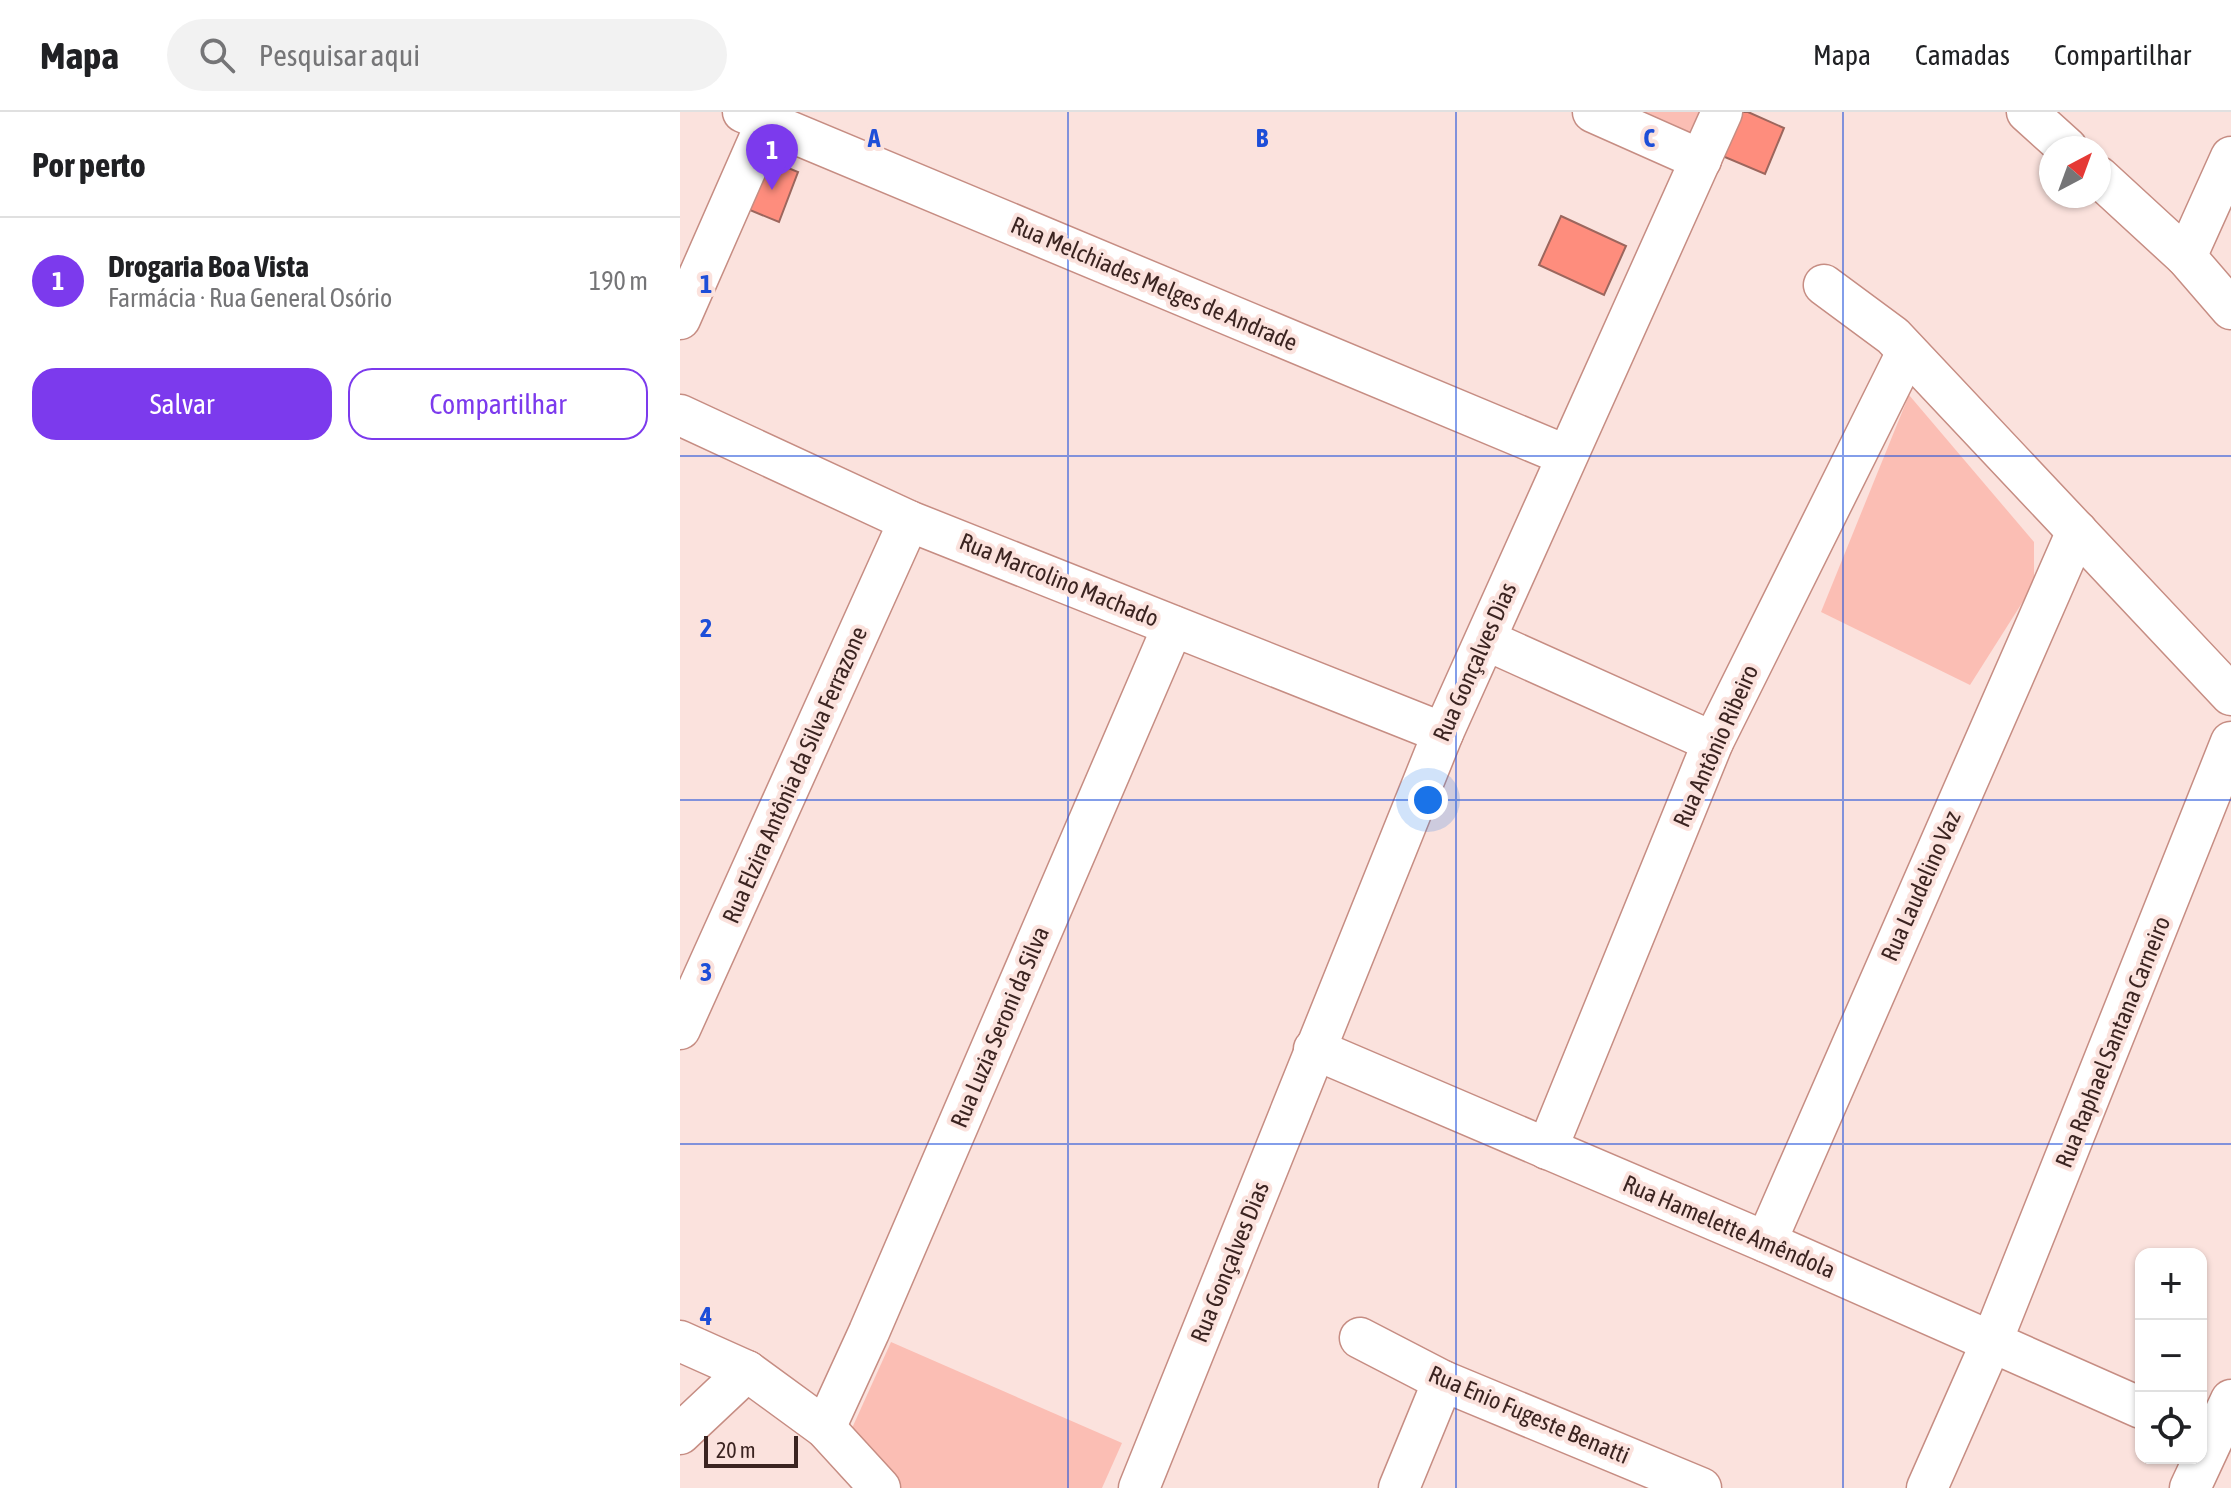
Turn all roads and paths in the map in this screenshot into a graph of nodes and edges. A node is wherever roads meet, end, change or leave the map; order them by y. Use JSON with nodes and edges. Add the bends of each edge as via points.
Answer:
{"nodes":[{"id":1,"x":1593,"y":112,"type":"edge"},
{"id":2,"x":1722,"y":112,"type":"edge"},
{"id":3,"x":2027,"y":112,"type":"edge"},
{"id":4,"x":760,"y":115,"type":"edge"},
{"id":5,"x":2054,"y":136,"type":"edge"},
{"id":6,"x":2231,"y":157,"type":"edge"},
{"id":7,"x":1701,"y":160,"type":"junction"},
{"id":8,"x":2111,"y":188,"type":"edge"},
{"id":9,"x":2186,"y":257,"type":"junction"},
{"id":10,"x":1824,"y":285,"type":"dead end"},
{"id":11,"x":2231,"y":309,"type":"edge"},
{"id":12,"x":680,"y":319,"type":"edge"},
{"id":13,"x":1907,"y":352,"type":"junction"},
{"id":14,"x":680,"y":415,"type":"edge"},
{"id":15,"x":1565,"y":455,"type":"junction"},
{"id":16,"x":909,"y":521,"type":"junction"},
{"id":17,"x":2077,"y":531,"type":"junction"},
{"id":18,"x":1173,"y":626,"type":"junction"},
{"id":19,"x":1486,"y":640,"type":"junction"},
{"id":20,"x":2231,"y":695,"type":"edge"},
{"id":21,"x":1443,"y":733,"type":"junction"},
{"id":22,"x":1713,"y":742,"type":"junction"},
{"id":23,"x":2231,"y":742,"type":"edge"},
{"id":24,"x":680,"y":1029,"type":"edge"},
{"id":25,"x":1314,"y":1049,"type":"junction"},
{"id":26,"x":1547,"y":1149,"type":"junction"},
{"id":27,"x":1766,"y":1242,"type":"junction"},
{"id":28,"x":1360,"y":1338,"type":"dead end"},
{"id":29,"x":680,"y":1341,"type":"edge"},
{"id":30,"x":1992,"y":1341,"type":"junction"},
{"id":31,"x":747,"y":1371,"type":"junction"},
{"id":32,"x":1443,"y":1381,"type":"junction"},
{"id":33,"x":2231,"y":1400,"type":"edge"},
{"id":34,"x":2135,"y":1405,"type":"edge"},
{"id":35,"x":825,"y":1428,"type":"junction"},
{"id":36,"x":680,"y":1434,"type":"edge"},
{"id":37,"x":2214,"y":1445,"type":"edge"},
{"id":38,"x":1676,"y":1483,"type":"edge"},
{"id":39,"x":880,"y":1488,"type":"edge"},
{"id":40,"x":1139,"y":1488,"type":"edge"},
{"id":41,"x":1399,"y":1488,"type":"edge"},
{"id":42,"x":1927,"y":1488,"type":"edge"},
{"id":43,"x":2190,"y":1488,"type":"edge"}],
"edges":[{"from":1,"to":7,"type":"street"},
{"from":2,"to":7,"type":"street","name":"Rua Gonçalves Dias"},
{"from":3,"to":5,"type":"street"},
{"from":4,"to":12,"type":"street"},
{"from":4,"to":15,"type":"street","name":"Rua Melchiades Melges de Andrade"},
{"from":6,"to":9,"type":"street"},
{"from":7,"to":15,"type":"street","name":"Rua Gonçalves Dias"},
{"from":8,"to":9,"type":"street"},
{"from":9,"to":11,"type":"street"},
{"from":10,"to":13,"type":"street"},
{"from":13,"to":17,"type":"street"},
{"from":13,"to":22,"type":"street","name":"Rua Antônio Ribeiro"},
{"from":14,"to":16,"type":"street","name":"Rua Marcolino Machado"},
{"from":15,"to":19,"type":"street","name":"Rua Gonçalves Dias"},
{"from":16,"to":18,"type":"street","name":"Rua Marcolino Machado"},
{"from":16,"to":24,"type":"street","name":"Rua Elzira Antônia da Silva Ferrazone"},
{"from":17,"to":20,"type":"street"},
{"from":17,"to":27,"type":"street","name":"Rua Laudelino Vaz"},
{"from":18,"to":21,"type":"street","name":"Rua Marcolino Machado"},
{"from":18,"to":35,"type":"street","name":"Rua Luzia Seroni da Silva"},
{"from":19,"to":21,"type":"street","name":"Rua Gonçalves Dias"},
{"from":19,"to":22,"type":"street"},
{"from":21,"to":25,"type":"street","name":"Rua Gonçalves Dias"},
{"from":22,"to":26,"type":"street","name":"Rua Antônio Ribeiro"},
{"from":23,"to":30,"type":"street","name":"Rua Raphael Santana Carneiro"},
{"from":25,"to":26,"type":"street","name":"Rua Hamelette Amêndola"},
{"from":25,"to":40,"type":"street","name":"Rua Gonçalves Dias"},
{"from":26,"to":27,"type":"street","name":"Rua Hamelette Amêndola"},
{"from":27,"to":30,"type":"street","name":"Rua Hamelette Amêndola"},
{"from":28,"to":32,"type":"street","name":"Rua Enio Fugeste Benatti"},
{"from":29,"to":31,"type":"street"},
{"from":30,"to":34,"type":"street","name":"Rua Hamelette Amêndola"},
{"from":30,"to":42,"type":"street","name":"Rua Raphael Santana Carneiro"},
{"from":31,"to":35,"type":"street"},
{"from":31,"to":36,"type":"street"},
{"from":32,"to":38,"type":"street","name":"Rua Enio Fugeste Benatti"},
{"from":32,"to":41,"type":"street"},
{"from":33,"to":37,"type":"street"},
{"from":35,"to":39,"type":"street"},
{"from":37,"to":43,"type":"street"}]}
